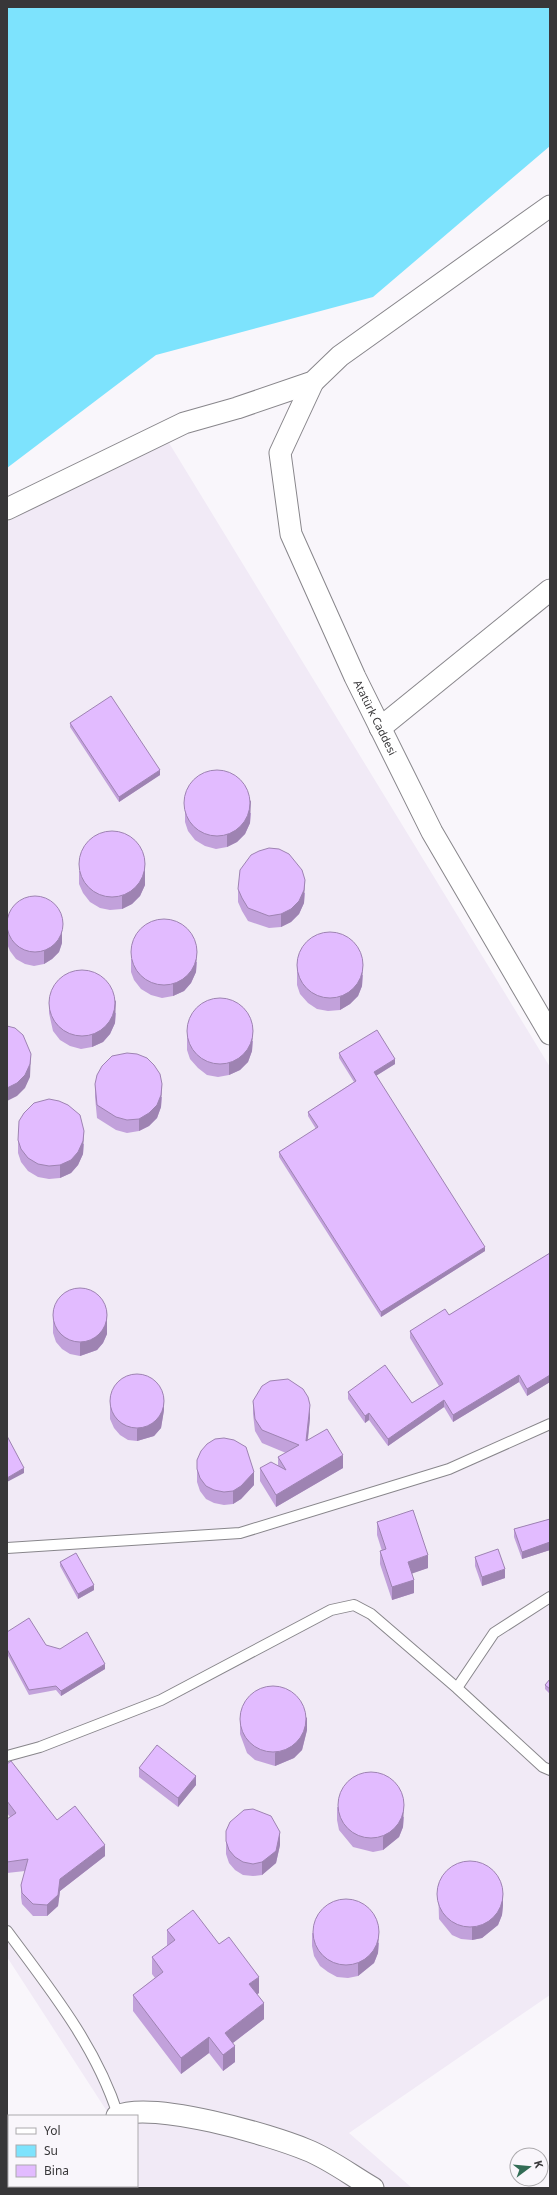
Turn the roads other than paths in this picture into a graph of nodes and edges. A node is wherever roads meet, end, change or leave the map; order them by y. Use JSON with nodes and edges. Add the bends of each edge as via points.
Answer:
{"nodes":[{"id":1,"x":550,"y":206,"type":"edge"},
{"id":2,"x":313,"y":382,"type":"junction"},
{"id":3,"x":7,"y":509,"type":"edge"},
{"id":4,"x":550,"y":590,"type":"edge"},
{"id":5,"x":380,"y":728,"type":"junction"},
{"id":6,"x":550,"y":1034,"type":"edge"},
{"id":7,"x":550,"y":1424,"type":"edge"},
{"id":8,"x":7,"y":1548,"type":"edge"},
{"id":9,"x":550,"y":1596,"type":"edge"},
{"id":10,"x":457,"y":1688,"type":"junction"},
{"id":11,"x":7,"y":1756,"type":"edge"},
{"id":12,"x":550,"y":1770,"type":"edge"},
{"id":13,"x":7,"y":1931,"type":"edge"},
{"id":14,"x":118,"y":2115,"type":"edge"},
{"id":15,"x":123,"y":2115,"type":"edge"},
{"id":16,"x":373,"y":2188,"type":"edge"}],
"edges":[{"from":1,"to":2,"type":"street","via":[[340,356]]},
{"from":2,"to":3,"type":"street","via":[[184,423]]},
{"from":2,"to":5,"type":"street","name":"Atatürk Caddesi","via":[[280,453],[291,534]]},
{"from":4,"to":5,"type":"street"},
{"from":5,"to":6,"type":"street","name":"Atatürk Caddesi","via":[[432,832]]},
{"from":7,"to":8,"type":"lane","via":[[449,1469],[240,1533]]},
{"from":9,"to":10,"type":"lane","via":[[494,1633]]},
{"from":10,"to":11,"type":"lane","via":[[371,1614],[354,1605],[331,1610],[161,1700],[40,1747]]},
{"from":10,"to":12,"type":"lane","via":[[543,1768]]},
{"from":13,"to":14,"type":"lane","via":[[74,2022],[109,2088]]},
{"from":15,"to":16,"type":"street","via":[[144,2111],[190,2117],[254,2132],[308,2150]]}]}
